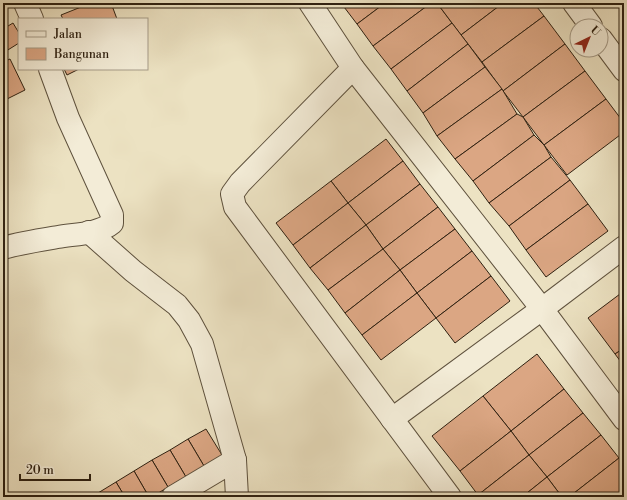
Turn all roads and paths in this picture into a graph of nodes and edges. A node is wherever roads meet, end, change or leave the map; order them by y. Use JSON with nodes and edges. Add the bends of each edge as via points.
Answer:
{"nodes":[{"id":1,"x":310,"y":3,"type":"edge"},
{"id":2,"x":574,"y":3,"type":"edge"},
{"id":3,"x":585,"y":18,"type":"edge"},
{"id":4,"x":609,"y":50,"type":"edge"},
{"id":5,"x":353,"y":68,"type":"junction"},
{"id":6,"x":50,"y":70,"type":"edge"},
{"id":7,"x":624,"y":70,"type":"edge"},
{"id":8,"x":89,"y":232,"type":"junction"},
{"id":9,"x":624,"y":247,"type":"edge"},
{"id":10,"x":3,"y":248,"type":"edge"},
{"id":11,"x":542,"y":309,"type":"junction"},
{"id":12,"x":392,"y":419,"type":"junction"},
{"id":13,"x":624,"y":419,"type":"edge"},
{"id":14,"x":236,"y":460,"type":"junction"},
{"id":15,"x":173,"y":497,"type":"edge"},
{"id":16,"x":237,"y":497,"type":"edge"},
{"id":17,"x":450,"y":497,"type":"edge"}],
"edges":[{"from":1,"to":5,"type":"street"},
{"from":2,"to":3,"type":"street"},
{"from":4,"to":7,"type":"street"},
{"from":5,"to":11,"type":"street"},
{"from":5,"to":12,"type":"street","via":[[240,182],[232,194],[235,207]]},
{"from":6,"to":8,"type":"street","via":[[68,118],[112,215],[112,223],[108,226]]},
{"from":8,"to":10,"type":"street"},
{"from":8,"to":14,"type":"street","via":[[177,305],[189,320],[202,344]]},
{"from":9,"to":11,"type":"street"},
{"from":11,"to":12,"type":"street"},
{"from":11,"to":13,"type":"street"},
{"from":12,"to":17,"type":"street"},
{"from":14,"to":15,"type":"street"},
{"from":14,"to":16,"type":"street"}]}
